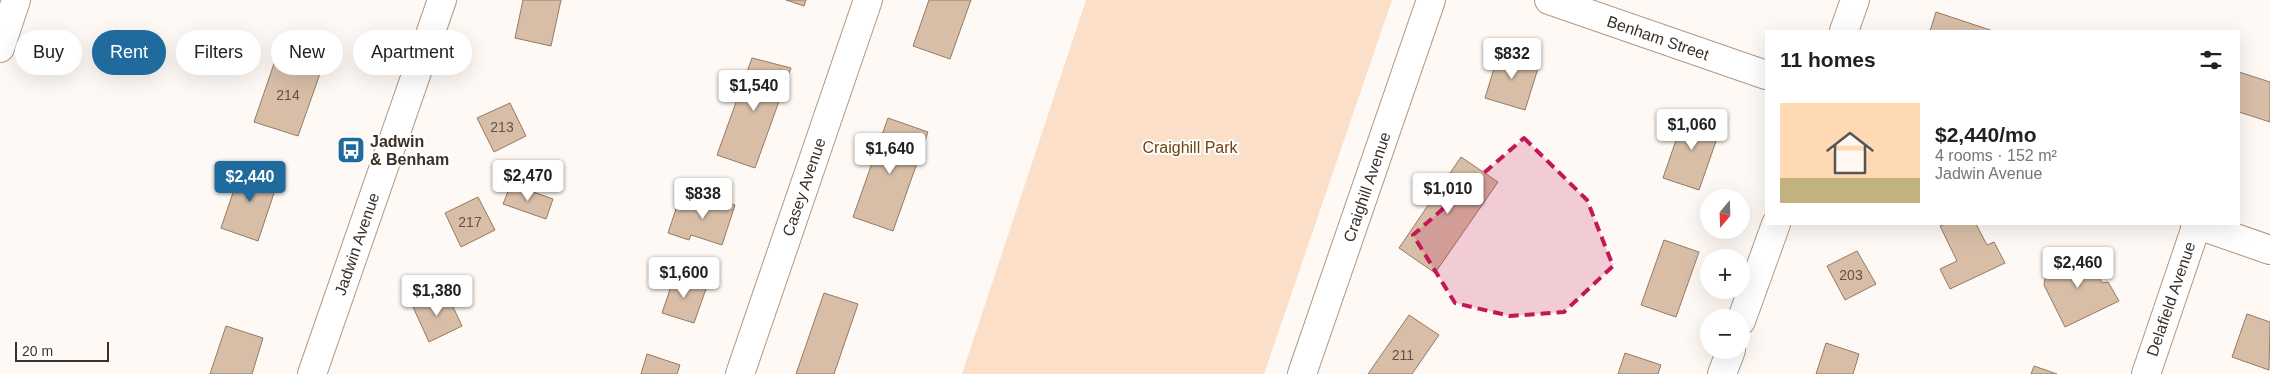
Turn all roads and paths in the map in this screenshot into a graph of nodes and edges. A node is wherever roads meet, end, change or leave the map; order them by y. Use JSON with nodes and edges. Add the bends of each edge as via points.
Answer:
{"nodes":[{"id":1,"x":16,"y":0,"type":"edge"},
{"id":2,"x":442,"y":0,"type":"edge"},
{"id":3,"x":868,"y":0,"type":"edge"},
{"id":4,"x":1431,"y":0,"type":"edge"},
{"id":5,"x":1550,"y":0,"type":"edge"},
{"id":6,"x":1855,"y":0,"type":"edge"},
{"id":7,"x":1844,"y":30,"type":"edge"},
{"id":8,"x":0,"y":48,"type":"edge"},
{"id":9,"x":1765,"y":75,"type":"edge"},
{"id":10,"x":1776,"y":225,"type":"edge"},
{"id":11,"x":2196,"y":225,"type":"edge"},
{"id":12,"x":2199,"y":225,"type":"edge"},
{"id":13,"x":2270,"y":250,"type":"edge"},
{"id":14,"x":1745,"y":309,"type":"edge"},
{"id":15,"x":1728,"y":359,"type":"edge"},
{"id":16,"x":312,"y":374,"type":"edge"},
{"id":17,"x":740,"y":374,"type":"edge"},
{"id":18,"x":1302,"y":374,"type":"edge"},
{"id":19,"x":1722,"y":374,"type":"edge"},
{"id":20,"x":2146,"y":374,"type":"edge"}],
"edges":[{"from":1,"to":8,"type":"street"},
{"from":2,"to":16,"type":"street","name":"Jadwin Avenue"},
{"from":3,"to":17,"type":"street","name":"Casey Avenue"},
{"from":4,"to":18,"type":"street","name":"Craighill Avenue"},
{"from":5,"to":9,"type":"street","name":"Benham Street"},
{"from":6,"to":7,"type":"street"},
{"from":10,"to":14,"type":"street"},
{"from":11,"to":20,"type":"street","name":"Delafield Avenue"},
{"from":12,"to":13,"type":"street"},
{"from":15,"to":19,"type":"street"}]}
